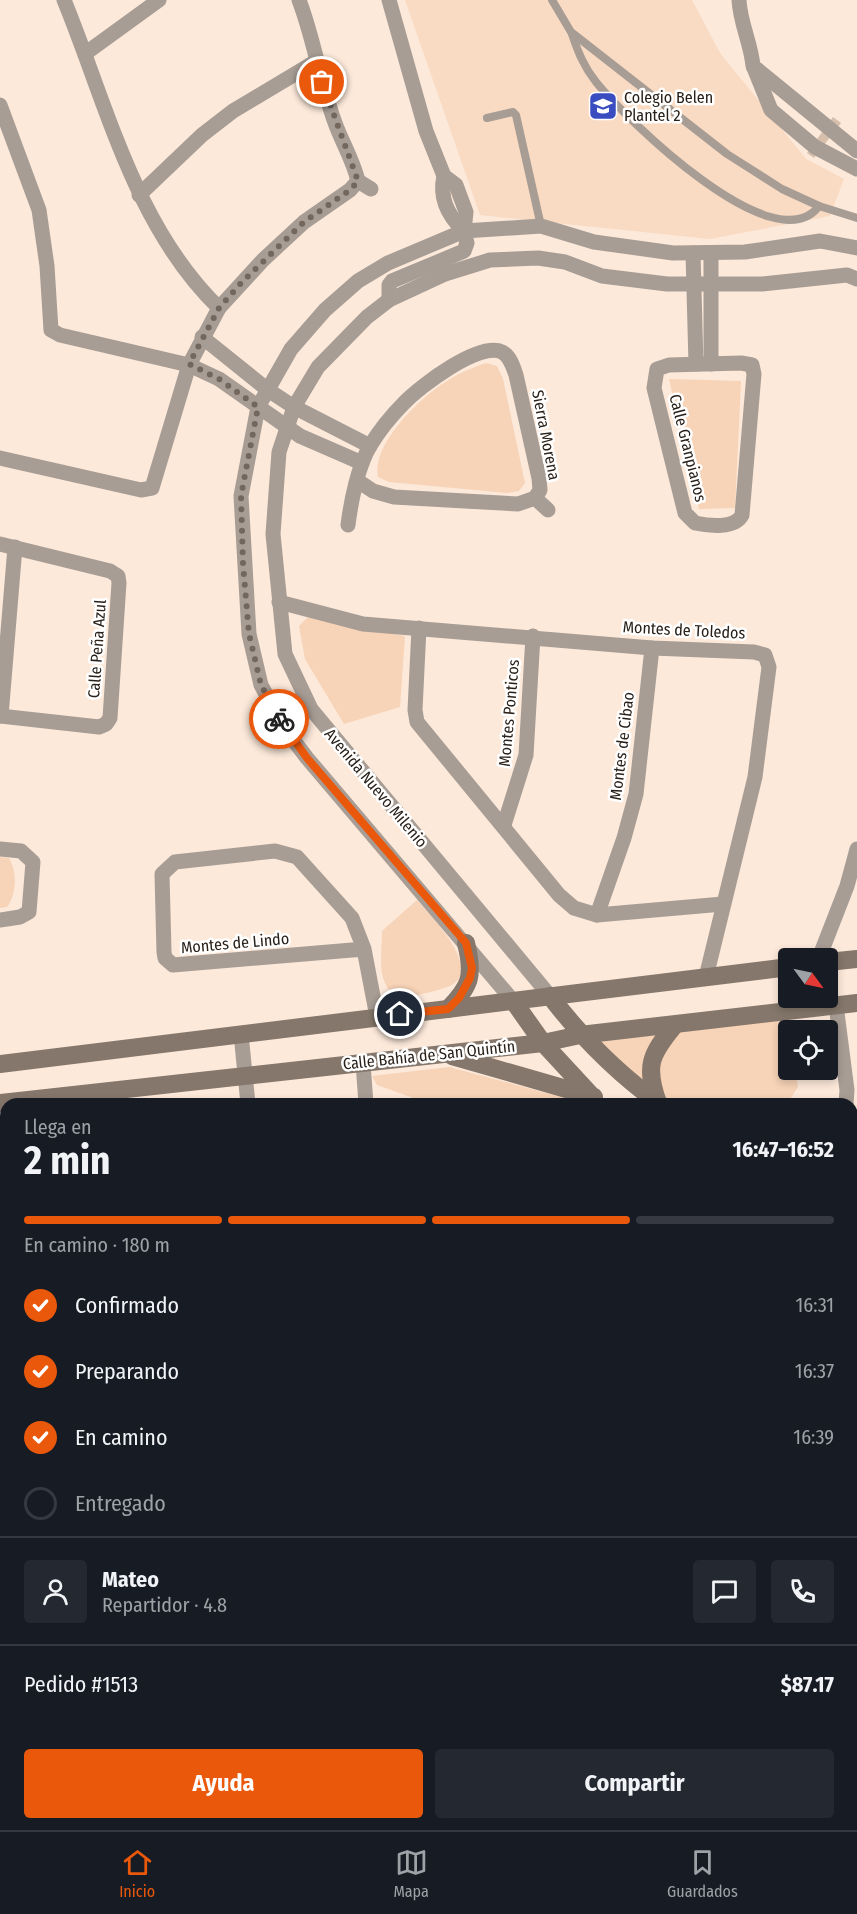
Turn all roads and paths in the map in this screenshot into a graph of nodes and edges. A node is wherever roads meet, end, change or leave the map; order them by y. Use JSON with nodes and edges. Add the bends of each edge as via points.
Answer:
{"nodes":[{"id":1,"x":64,"y":0,"type":"edge"},
{"id":2,"x":159,"y":0,"type":"edge"},
{"id":3,"x":299,"y":0,"type":"edge"},
{"id":4,"x":389,"y":0,"type":"edge"},
{"id":5,"x":552,"y":0,"type":"edge"},
{"id":6,"x":739,"y":0,"type":"edge"},
{"id":7,"x":571,"y":32,"type":"junction"},
{"id":8,"x":86,"y":53,"type":"junction"},
{"id":9,"x":315,"y":62,"type":"junction"},
{"id":10,"x":753,"y":66,"type":"junction"},
{"id":11,"x":0,"y":105,"type":"edge"},
{"id":12,"x":487,"y":118,"type":"dead end"},
{"id":13,"x":857,"y":151,"type":"edge"},
{"id":14,"x":857,"y":169,"type":"edge"},
{"id":15,"x":139,"y":195,"type":"junction"},
{"id":16,"x":819,"y":206,"type":"junction"},
{"id":17,"x":857,"y":218,"type":"edge"},
{"id":18,"x":541,"y":226,"type":"junction"},
{"id":19,"x":464,"y":231,"type":"junction"},
{"id":20,"x":857,"y":248,"type":"edge"},
{"id":21,"x":693,"y":253,"type":"junction"},
{"id":22,"x":711,"y":254,"type":"junction"},
{"id":23,"x":857,"y":279,"type":"edge"},
{"id":24,"x":711,"y":284,"type":"junction"},
{"id":25,"x":695,"y":285,"type":"junction"},
{"id":26,"x":389,"y":300,"type":"junction"},
{"id":27,"x":219,"y":308,"type":"junction"},
{"id":28,"x":202,"y":337,"type":"junction"},
{"id":29,"x":189,"y":364,"type":"junction"},
{"id":30,"x":703,"y":364,"type":"junction"},
{"id":31,"x":268,"y":390,"type":"junction"},
{"id":32,"x":258,"y":407,"type":"junction"},
{"id":33,"x":294,"y":407,"type":"junction"},
{"id":34,"x":285,"y":428,"type":"junction"},
{"id":35,"x":370,"y":446,"type":"junction"},
{"id":36,"x":0,"y":458,"type":"edge"},
{"id":37,"x":363,"y":463,"type":"junction"},
{"id":38,"x":358,"y":481,"type":"junction"},
{"id":39,"x":535,"y":498,"type":"junction"},
{"id":40,"x":548,"y":510,"type":"dead end"},
{"id":41,"x":348,"y":525,"type":"dead end"},
{"id":42,"x":8,"y":546,"type":"edge"},
{"id":43,"x":279,"y":602,"type":"junction"},
{"id":44,"x":419,"y":628,"type":"junction"},
{"id":45,"x":534,"y":636,"type":"junction"},
{"id":46,"x":652,"y":648,"type":"junction"},
{"id":47,"x":1,"y":716,"type":"edge"},
{"id":48,"x":504,"y":825,"type":"junction"},
{"id":49,"x":0,"y":849,"type":"edge"},
{"id":50,"x":857,"y":849,"type":"edge"},
{"id":51,"x":852,"y":885,"type":"edge"},
{"id":52,"x":723,"y":904,"type":"junction"},
{"id":53,"x":597,"y":915,"type":"junction"},
{"id":54,"x":0,"y":920,"type":"edge"},
{"id":55,"x":466,"y":943,"type":"junction"},
{"id":56,"x":824,"y":948,"type":"edge"},
{"id":57,"x":364,"y":949,"type":"junction"},
{"id":58,"x":857,"y":959,"type":"edge"},
{"id":59,"x":838,"y":961,"type":"edge"},
{"id":60,"x":778,"y":968,"type":"edge"},
{"id":61,"x":706,"y":977,"type":"junction"},
{"id":62,"x":550,"y":996,"type":"junction"},
{"id":63,"x":514,"y":1002,"type":"junction"},
{"id":64,"x":857,"y":1003,"type":"edge"},
{"id":65,"x":838,"y":1005,"type":"edge"},
{"id":66,"x":813,"y":1008,"type":"edge"},
{"id":67,"x":836,"y":1008,"type":"edge"},
{"id":68,"x":448,"y":1009,"type":"junction"},
{"id":69,"x":377,"y":1017,"type":"junction"},
{"id":70,"x":674,"y":1026,"type":"junction"},
{"id":71,"x":241,"y":1034,"type":"junction"},
{"id":72,"x":580,"y":1035,"type":"junction"},
{"id":73,"x":543,"y":1043,"type":"junction"},
{"id":74,"x":442,"y":1053,"type":"junction"},
{"id":75,"x":363,"y":1063,"type":"junction"},
{"id":76,"x":0,"y":1064,"type":"edge"},
{"id":77,"x":244,"y":1074,"type":"junction"},
{"id":78,"x":42,"y":1098,"type":"edge"},
{"id":79,"x":247,"y":1098,"type":"edge"},
{"id":80,"x":366,"y":1098,"type":"edge"},
{"id":81,"x":589,"y":1098,"type":"edge"},
{"id":82,"x":596,"y":1098,"type":"edge"},
{"id":83,"x":653,"y":1098,"type":"edge"},
{"id":84,"x":657,"y":1098,"type":"edge"},
{"id":85,"x":847,"y":1098,"type":"edge"}],
"edges":[{"from":1,"to":8,"type":"street"},
{"from":2,"to":8,"type":"street"},
{"from":3,"to":9,"type":"street"},
{"from":4,"to":19,"type":"street","via":[[426,131],[444,176],[456,185],[465,212]]},
{"from":5,"to":7,"type":"lane"},
{"from":6,"to":10,"type":"street"},
{"from":7,"to":16,"type":"lane","via":[[727,154],[782,189]]},
{"from":7,"to":16,"type":"lane","via":[[581,62],[597,83],[651,140],[708,183],[753,212],[781,221],[806,218]]},
{"from":8,"to":15,"type":"street"},
{"from":9,"to":15,"type":"street","via":[[232,111]]},
{"from":9,"to":27,"type":"street","via":[[334,122],[365,185],[350,190],[304,222]]},
{"from":10,"to":13,"type":"street"},
{"from":10,"to":14,"type":"street","via":[[771,110],[815,147]]},
{"from":11,"to":29,"type":"street","via":[[39,210],[51,330]]},
{"from":12,"to":18,"type":"lane","via":[[513,112],[516,115]]},
{"from":15,"to":27,"type":"street","via":[[179,262]]},
{"from":16,"to":17,"type":"lane"},
{"from":18,"to":19,"type":"street","name":"Avenida Nuevo Milenio"},
{"from":18,"to":21,"type":"street","name":"Avenida Nuevo Milenio","via":[[604,244]]},
{"from":19,"to":26,"type":"street","via":[[464,251],[392,281]]},
{"from":19,"to":31,"type":"street","name":"Avenida Nuevo Milenio","via":[[358,281],[325,310],[291,349]]},
{"from":20,"to":22,"type":"street","name":"Avenida Nuevo Milenio","via":[[820,241]]},
{"from":21,"to":22,"type":"street","name":"Avenida Nuevo Milenio"},
{"from":21,"to":25,"type":"street"},
{"from":22,"to":24,"type":"street"},
{"from":23,"to":24,"type":"street","name":"Avenida Nuevo Milenio","via":[[847,275],[762,284]]},
{"from":24,"to":25,"type":"street","name":"Avenida Nuevo Milenio"},
{"from":24,"to":30,"type":"street"},
{"from":25,"to":26,"type":"street","name":"Avenida Nuevo Milenio","via":[[602,276],[565,262],[538,258],[490,260],[445,274]]},
{"from":25,"to":30,"type":"street"},
{"from":26,"to":33,"type":"street","name":"Avenida Nuevo Milenio","via":[[337,345],[318,367]]},
{"from":27,"to":28,"type":"street"},
{"from":28,"to":29,"type":"street"},
{"from":28,"to":31,"type":"street"},
{"from":29,"to":32,"type":"street","via":[[219,379]]},
{"from":29,"to":36,"type":"street","via":[[154,485],[147,490]]},
{"from":30,"to":30,"type":"street","name":"Calle Granpianos","via":[[747,364],[754,370],[742,515],[732,524],[703,525],[687,518],[654,388],[657,369]]},
{"from":31,"to":32,"type":"street","name":"Avenida Nuevo Milenio"},
{"from":31,"to":33,"type":"street"},
{"from":32,"to":34,"type":"street"},
{"from":32,"to":55,"type":"street","name":"Avenida Nuevo Milenio","via":[[241,496],[249,634],[261,685],[296,744]]},
{"from":33,"to":34,"type":"street","name":"Avenida Nuevo Milenio"},
{"from":33,"to":35,"type":"street"},
{"from":34,"to":37,"type":"street"},
{"from":34,"to":43,"type":"street","name":"Avenida Nuevo Milenio","via":[[274,482],[273,534]]},
{"from":35,"to":37,"type":"street","name":"Sierra Morena"},
{"from":35,"to":39,"type":"street","name":"Sierra Morena","via":[[405,402],[432,380],[477,353],[508,348],[539,478],[540,490]]},
{"from":37,"to":38,"type":"street","name":"Sierra Morena"},
{"from":38,"to":39,"type":"street","name":"Sierra Morena","via":[[373,491],[394,497],[518,504]]},
{"from":38,"to":41,"type":"street"},
{"from":39,"to":40,"type":"street"},
{"from":42,"to":47,"type":"street","name":"Calle Peña Azul"},
{"from":42,"to":47,"type":"street","name":"Calle Peña Azul","via":[[118,576],[110,718],[106,724],[99,727]]},
{"from":43,"to":44,"type":"street","name":"Montes de Toledos","via":[[363,624]]},
{"from":43,"to":62,"type":"street","name":"Avenida Nuevo Milenio","via":[[285,654],[311,709]]},
{"from":44,"to":45,"type":"street","name":"Montes de Toledos"},
{"from":44,"to":48,"type":"street","via":[[417,722]]},
{"from":45,"to":46,"type":"street","name":"Montes de Toledos"},
{"from":45,"to":48,"type":"street","name":"Montes Ponticos","via":[[526,754]]},
{"from":46,"to":52,"type":"street","name":"Montes de Toledos","via":[[754,652],[765,655],[768,662],[755,777]]},
{"from":46,"to":53,"type":"street","name":"Montes de Cibao","via":[[636,794]]},
{"from":48,"to":53,"type":"street","via":[[558,895],[574,908]]},
{"from":49,"to":54,"type":"street","via":[[21,851],[33,862],[29,912]]},
{"from":50,"to":51,"type":"street"},
{"from":51,"to":56,"type":"street"},
{"from":52,"to":53,"type":"street"},
{"from":52,"to":61,"type":"street","name":"Montes de Toledos"},
{"from":55,"to":63,"type":"street","name":"Avenida Nuevo Milenio"},
{"from":55,"to":68,"type":"street","via":[[472,968],[470,978]]},
{"from":57,"to":57,"type":"street","name":"Montes de Lindo","via":[[351,918],[291,854],[275,851],[176,862],[162,874],[164,952],[173,966]]},
{"from":57,"to":69,"type":"street","name":"Montes de Lindo"},
{"from":58,"to":59,"type":"street"},
{"from":60,"to":61,"type":"street"},
{"from":61,"to":62,"type":"street"},
{"from":62,"to":63,"type":"street"},
{"from":62,"to":72,"type":"street","name":"Avenida Nuevo Milenio"},
{"from":63,"to":68,"type":"street"},
{"from":63,"to":73,"type":"street","name":"Avenida Nuevo Milenio"},
{"from":64,"to":65,"type":"street","name":"Calle Bahía de San Quintín"},
{"from":66,"to":70,"type":"street","name":"Calle Bahía de San Quintín"},
{"from":67,"to":85,"type":"street"},
{"from":68,"to":69,"type":"street"},
{"from":69,"to":71,"type":"street"},
{"from":70,"to":72,"type":"street","name":"Calle Bahía de San Quintín"},
{"from":70,"to":84,"type":"street","via":[[651,1062]]},
{"from":71,"to":76,"type":"street"},
{"from":71,"to":77,"type":"street"},
{"from":72,"to":73,"type":"street","name":"Calle Bahía de San Quintín"},
{"from":72,"to":83,"type":"street","name":"Avenida Nuevo Milenio"},
{"from":73,"to":74,"type":"street","name":"Calle Bahía de San Quintín"},
{"from":73,"to":82,"type":"street","name":"Avenida Nuevo Milenio"},
{"from":74,"to":75,"type":"street","name":"Calle Bahía de San Quintín"},
{"from":74,"to":81,"type":"street"},
{"from":75,"to":77,"type":"street","name":"Calle Bahía de San Quintín"},
{"from":75,"to":80,"type":"street"},
{"from":77,"to":78,"type":"street","name":"Calle Bahía de San Quintín"},
{"from":77,"to":79,"type":"street"}]}
